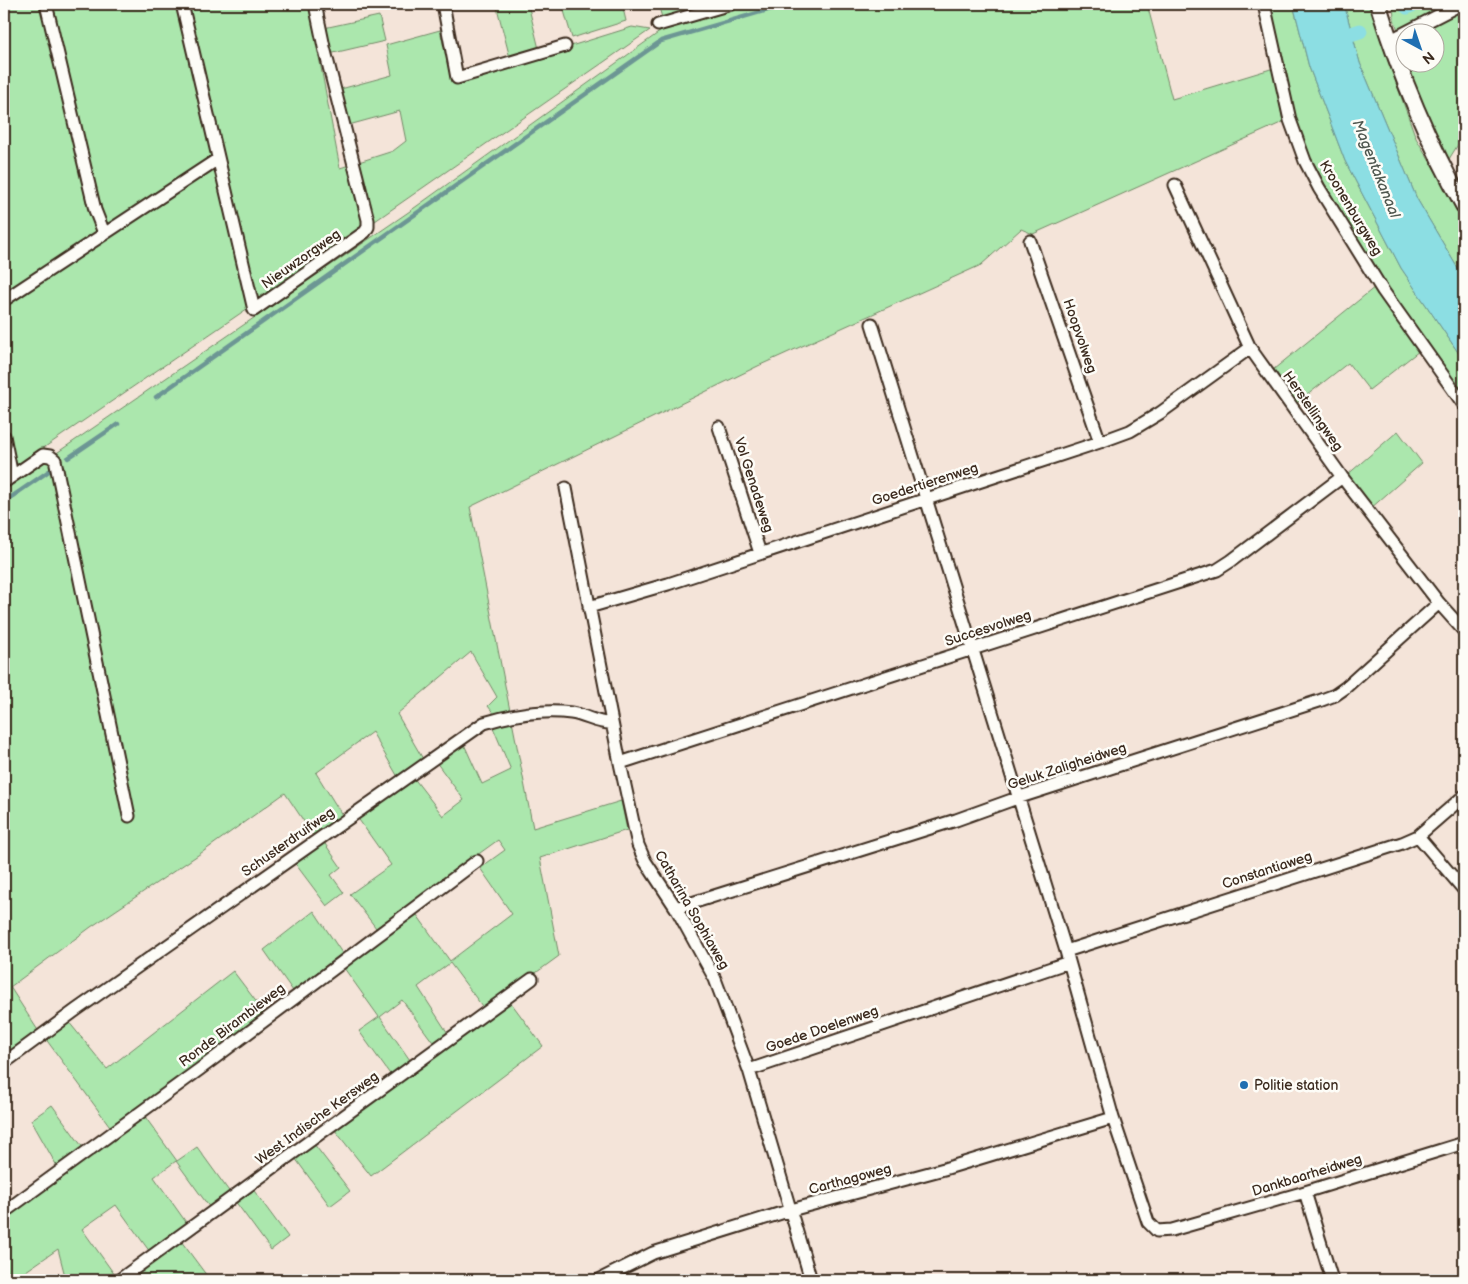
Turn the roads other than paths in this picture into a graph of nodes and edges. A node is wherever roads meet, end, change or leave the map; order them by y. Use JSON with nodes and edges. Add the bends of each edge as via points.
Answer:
{"nodes":[{"id":1,"x":46,"y":4,"type":"edge"},
{"id":2,"x":182,"y":4,"type":"edge"},
{"id":3,"x":315,"y":4,"type":"edge"},
{"id":4,"x":442,"y":4,"type":"edge"},
{"id":5,"x":731,"y":4,"type":"edge"},
{"id":6,"x":1264,"y":4,"type":"edge"},
{"id":7,"x":1378,"y":4,"type":"edge"},
{"id":8,"x":1461,"y":4,"type":"edge"},
{"id":9,"x":658,"y":25,"type":"dead end"},
{"id":10,"x":1389,"y":41,"type":"junction"},
{"id":11,"x":564,"y":46,"type":"dead end"},
{"id":12,"x":218,"y":159,"type":"junction"},
{"id":13,"x":1175,"y":185,"type":"dead end"},
{"id":14,"x":1464,"y":206,"type":"edge"},
{"id":15,"x":104,"y":233,"type":"junction"},
{"id":16,"x":1030,"y":240,"type":"dead end"},
{"id":17,"x":4,"y":300,"type":"edge"},
{"id":18,"x":872,"y":324,"type":"dead end"},
{"id":19,"x":1250,"y":348,"type":"junction"},
{"id":20,"x":1464,"y":405,"type":"edge"},
{"id":21,"x":718,"y":427,"type":"dead end"},
{"id":22,"x":4,"y":436,"type":"edge"},
{"id":23,"x":1100,"y":442,"type":"junction"},
{"id":24,"x":1342,"y":477,"type":"junction"},
{"id":25,"x":8,"y":479,"type":"edge"},
{"id":26,"x":566,"y":488,"type":"dead end"},
{"id":27,"x":927,"y":499,"type":"junction"},
{"id":28,"x":760,"y":553,"type":"junction"},
{"id":29,"x":1439,"y":603,"type":"junction"},
{"id":30,"x":589,"y":607,"type":"junction"},
{"id":31,"x":1464,"y":632,"type":"edge"},
{"id":32,"x":973,"y":648,"type":"junction"},
{"id":33,"x":612,"y":723,"type":"junction"},
{"id":34,"x":620,"y":763,"type":"junction"},
{"id":35,"x":1464,"y":796,"type":"edge"},
{"id":36,"x":1020,"y":797,"type":"junction"},
{"id":37,"x":129,"y":816,"type":"dead end"},
{"id":38,"x":1418,"y":836,"type":"junction"},
{"id":39,"x":477,"y":861,"type":"dead end"},
{"id":40,"x":1464,"y":890,"type":"edge"},
{"id":41,"x":676,"y":908,"type":"junction"},
{"id":42,"x":1068,"y":956,"type":"junction"},
{"id":43,"x":532,"y":979,"type":"dead end"},
{"id":44,"x":905,"y":1016,"type":"joint"},
{"id":45,"x":4,"y":1063,"type":"edge"},
{"id":46,"x":749,"y":1070,"type":"junction"},
{"id":47,"x":1113,"y":1118,"type":"junction"},
{"id":48,"x":1464,"y":1143,"type":"edge"},
{"id":49,"x":1305,"y":1192,"type":"junction"},
{"id":50,"x":791,"y":1210,"type":"junction"},
{"id":51,"x":4,"y":1212,"type":"edge"},
{"id":52,"x":119,"y":1280,"type":"edge"},
{"id":53,"x":599,"y":1280,"type":"edge"},
{"id":54,"x":811,"y":1280,"type":"edge"},
{"id":55,"x":1332,"y":1280,"type":"edge"}],
"edges":[{"from":1,"to":15,"type":"street","via":[[95,210]]},
{"from":2,"to":12,"type":"street"},
{"from":3,"to":12,"type":"street","name":"Nieuwzorgweg","via":[[368,220],[365,232],[254,310]]},
{"from":4,"to":11,"type":"street","via":[[457,78]]},
{"from":5,"to":9,"type":"street"},
{"from":6,"to":20,"type":"street","name":"Kroonenburgweg","via":[[1290,120],[1305,161],[1383,291]]},
{"from":7,"to":10,"type":"street"},
{"from":8,"to":10,"type":"street"},
{"from":10,"to":14,"type":"street","via":[[1426,136]]},
{"from":12,"to":15,"type":"street"},
{"from":13,"to":19,"type":"street","name":"Herstellingweg"},
{"from":15,"to":17,"type":"street"},
{"from":16,"to":23,"type":"street","name":"Hoopvolweg"},
{"from":18,"to":27,"type":"street"},
{"from":19,"to":23,"type":"street","name":"Goedertierenweg","via":[[1160,414],[1130,431]]},
{"from":19,"to":24,"type":"street","name":"Herstellingweg"},
{"from":21,"to":28,"type":"street","name":"Vol Genadeweg"},
{"from":22,"to":25,"type":"street"},
{"from":23,"to":27,"type":"street","name":"Goedertierenweg"},
{"from":24,"to":29,"type":"street","name":"Herstellingweg"},
{"from":24,"to":32,"type":"street","name":"Succesvolweg","via":[[1217,570]]},
{"from":25,"to":37,"type":"street","via":[[43,455],[55,460]]},
{"from":26,"to":30,"type":"street","name":"Catharina Sophiaweg"},
{"from":27,"to":28,"type":"street","name":"Goedertierenweg"},
{"from":27,"to":32,"type":"street"},
{"from":28,"to":30,"type":"street","name":"Goedertierenweg"},
{"from":29,"to":31,"type":"street","name":"Herstellingweg"},
{"from":29,"to":36,"type":"street","name":"Geluk Zaligheidweg","via":[[1334,695]]},
{"from":30,"to":33,"type":"street","name":"Catharina Sophiaweg"},
{"from":32,"to":34,"type":"street","name":"Succesvolweg"},
{"from":32,"to":36,"type":"street"},
{"from":33,"to":34,"type":"street","name":"Catharina Sophiaweg"},
{"from":33,"to":45,"type":"street","name":"Schusterdruifweg","via":[[599,723],[574,713],[542,711],[509,715],[484,723]]},
{"from":34,"to":41,"type":"street","name":"Catharina Sophiaweg","via":[[638,845]]},
{"from":35,"to":38,"type":"street","name":"Constantiaweg"},
{"from":36,"to":41,"type":"street","name":"Geluk Zaligheidweg"},
{"from":36,"to":42,"type":"street"},
{"from":38,"to":40,"type":"street"},
{"from":38,"to":42,"type":"street","name":"Constantiaweg"},
{"from":39,"to":51,"type":"street","name":"Ronde Birambieweg"},
{"from":41,"to":46,"type":"street","name":"Catharina Sophiaweg","via":[[715,979]]},
{"from":42,"to":44,"type":"street","name":"Constantiaweg"},
{"from":42,"to":47,"type":"street"},
{"from":43,"to":52,"type":"street","name":"West Indische Kersweg"},
{"from":44,"to":46,"type":"street","name":"Goede Doelenweg"},
{"from":46,"to":50,"type":"street","name":"Catharina Sophiaweg"},
{"from":47,"to":49,"type":"street","name":"Dankbaarheidweg","via":[[1148,1222],[1157,1231],[1172,1230]]},
{"from":47,"to":50,"type":"street","name":"Carthagoweg","via":[[944,1169]]},
{"from":48,"to":49,"type":"street","name":"Dankbaarheidweg"},
{"from":49,"to":55,"type":"street"},
{"from":50,"to":53,"type":"street","name":"Carthagoweg","via":[[653,1253]]},
{"from":50,"to":54,"type":"street","name":"Catharina Sophiaweg"}]}
